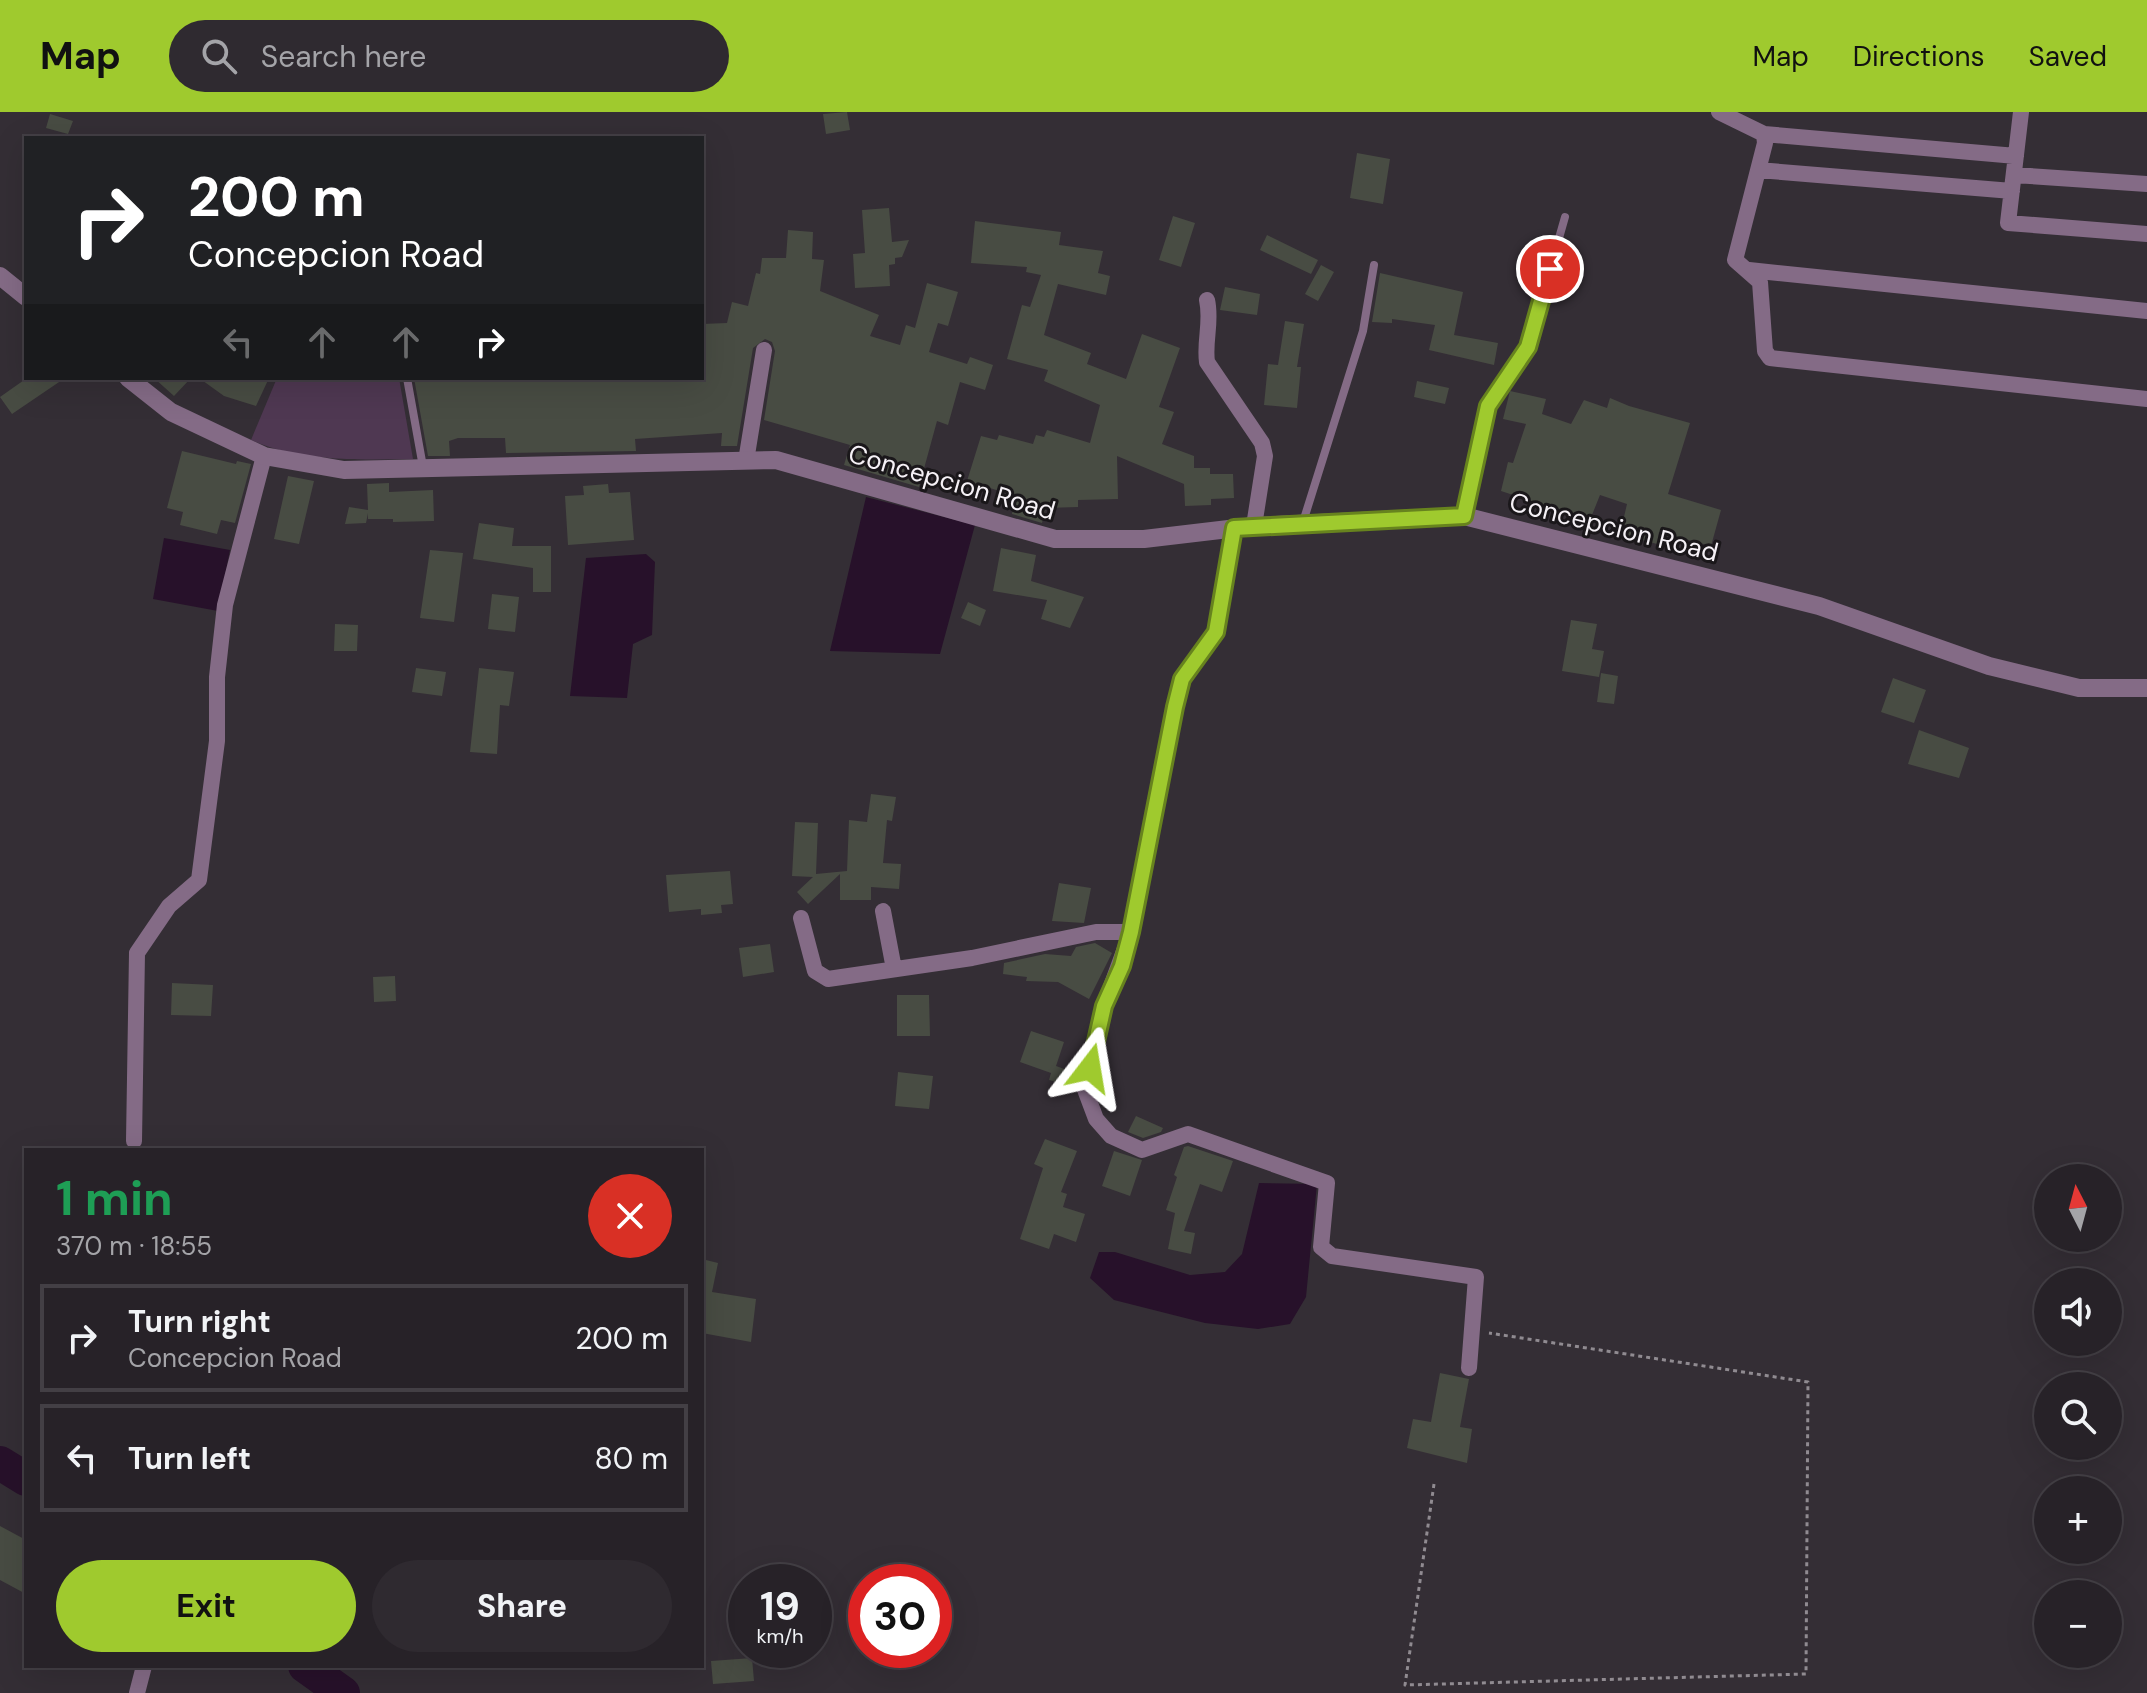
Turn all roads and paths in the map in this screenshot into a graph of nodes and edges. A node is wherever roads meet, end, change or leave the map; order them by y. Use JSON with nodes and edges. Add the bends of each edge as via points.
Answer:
{"nodes":[{"id":1,"x":1719,"y":112,"type":"edge"},
{"id":2,"x":2021,"y":112,"type":"edge"},
{"id":3,"x":1764,"y":134,"type":"junction"},
{"id":4,"x":2016,"y":156,"type":"junction"},
{"id":5,"x":1758,"y":170,"type":"junction"},
{"id":6,"x":2013,"y":183,"type":"junction"},
{"id":7,"x":2147,"y":184,"type":"edge"},
{"id":8,"x":1565,"y":217,"type":"dead end"},
{"id":9,"x":2147,"y":234,"type":"edge"},
{"id":10,"x":1374,"y":265,"type":"dead end"},
{"id":11,"x":1749,"y":270,"type":"junction"},
{"id":12,"x":0,"y":276,"type":"edge"},
{"id":13,"x":24,"y":295,"type":"edge"},
{"id":14,"x":1207,"y":300,"type":"dead end"},
{"id":15,"x":2147,"y":311,"type":"edge"},
{"id":16,"x":764,"y":350,"type":"dead end"},
{"id":17,"x":131,"y":380,"type":"edge"},
{"id":18,"x":407,"y":380,"type":"edge"},
{"id":19,"x":2147,"y":399,"type":"edge"},
{"id":20,"x":264,"y":456,"type":"junction"},
{"id":21,"x":746,"y":461,"type":"junction"},
{"id":22,"x":423,"y":467,"type":"junction"},
{"id":23,"x":1464,"y":516,"type":"junction"},
{"id":24,"x":1302,"y":524,"type":"junction"},
{"id":25,"x":1254,"y":526,"type":"junction"},
{"id":26,"x":1234,"y":528,"type":"junction"},
{"id":27,"x":2147,"y":688,"type":"edge"},
{"id":28,"x":883,"y":911,"type":"dead end"},
{"id":29,"x":801,"y":918,"type":"dead end"},
{"id":30,"x":1131,"y":932,"type":"junction"},
{"id":31,"x":894,"y":969,"type":"junction"},
{"id":32,"x":134,"y":1141,"type":"dead end"},
{"id":33,"x":1473,"y":1330,"type":"junction"},
{"id":34,"x":1469,"y":1368,"type":"dead end"},
{"id":35,"x":1434,"y":1484,"type":"dead end"},
{"id":36,"x":143,"y":1668,"type":"edge"},
{"id":37,"x":137,"y":1693,"type":"edge"}],
"edges":[{"from":1,"to":3,"type":"street"},
{"from":2,"to":4,"type":"street"},
{"from":3,"to":4,"type":"street"},
{"from":3,"to":5,"type":"street"},
{"from":4,"to":6,"type":"street"},
{"from":5,"to":6,"type":"street"},
{"from":5,"to":11,"type":"street","via":[[1735,260]]},
{"from":6,"to":7,"type":"street"},
{"from":6,"to":9,"type":"street","via":[[2008,223]]},
{"from":8,"to":23,"type":"lane","via":[[1528,347],[1488,406]]},
{"from":10,"to":24,"type":"lane","via":[[1363,331]]},
{"from":11,"to":15,"type":"street"},
{"from":11,"to":19,"type":"street","via":[[1763,292],[1765,351],[1770,358]]},
{"from":12,"to":13,"type":"street"},
{"from":14,"to":25,"type":"street","via":[[1207,362],[1262,443],[1265,456]]},
{"from":16,"to":21,"type":"street"},
{"from":17,"to":20,"type":"street","name":"Concepcion Road","via":[[171,412]]},
{"from":18,"to":22,"type":"lane"},
{"from":20,"to":22,"type":"street","name":"Concepcion Road","via":[[344,470]]},
{"from":20,"to":32,"type":"street","via":[[225,605],[217,741],[199,880],[169,906],[137,953]]},
{"from":21,"to":22,"type":"street","name":"Concepcion Road"},
{"from":21,"to":26,"type":"street","name":"Concepcion Road","via":[[776,460],[1055,539],[1144,539]]},
{"from":23,"to":24,"type":"street","name":"Concepcion Road"},
{"from":23,"to":27,"type":"street","name":"Concepcion Road","via":[[1819,606],[1989,666],[2079,688]]},
{"from":24,"to":25,"type":"street","name":"Concepcion Road"},
{"from":25,"to":26,"type":"street","name":"Concepcion Road"},
{"from":26,"to":30,"type":"street","via":[[1216,632],[1182,679]]},
{"from":28,"to":31,"type":"street"},
{"from":29,"to":31,"type":"street","via":[[821,977]]},
{"from":30,"to":31,"type":"street","via":[[1096,932]]},
{"from":30,"to":33,"type":"street","via":[[1104,1006],[1084,1087],[1096,1119],[1111,1136],[1142,1150],[1188,1134],[1327,1183],[1321,1247],[1332,1256],[1471,1274],[1477,1285]]},
{"from":33,"to":34,"type":"street"},
{"from":33,"to":35,"type":"path","via":[[1808,1382],[1806,1674],[1405,1685]]},
{"from":36,"to":37,"type":"street"}]}
